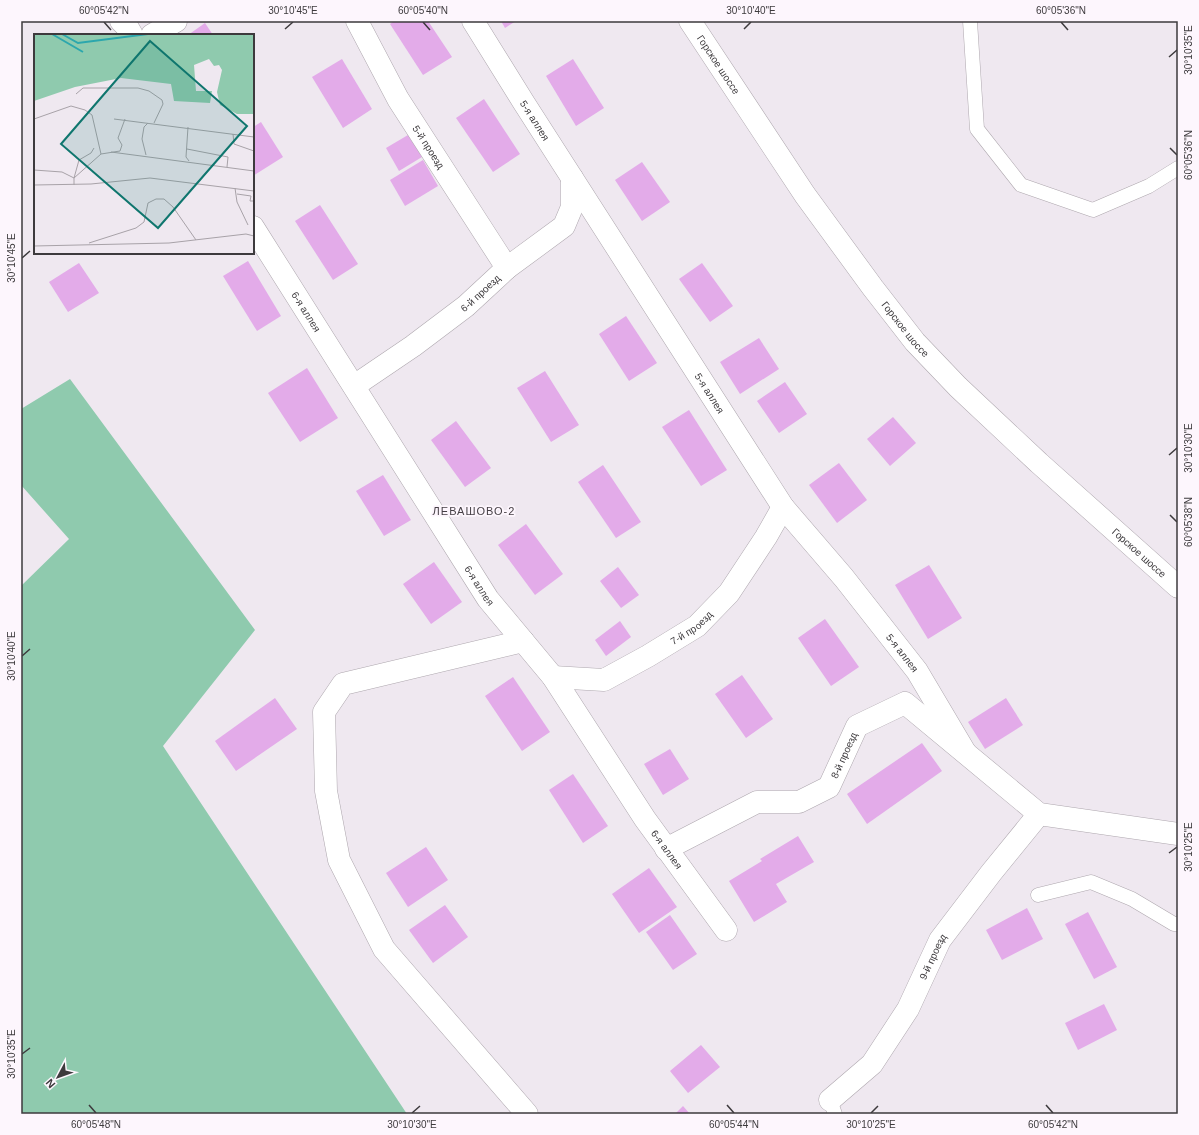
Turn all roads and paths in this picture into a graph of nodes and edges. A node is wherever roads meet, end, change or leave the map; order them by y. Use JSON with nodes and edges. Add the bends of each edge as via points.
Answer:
{"nodes":[{"id":1,"x":121,"y":21,"type":"edge"},
{"id":2,"x":176,"y":21,"type":"edge"},
{"id":3,"x":357,"y":21,"type":"edge"},
{"id":4,"x":473,"y":21,"type":"edge"},
{"id":5,"x":690,"y":21,"type":"edge"},
{"id":6,"x":970,"y":21,"type":"edge"},
{"id":7,"x":131,"y":34,"type":"edge"},
{"id":8,"x":154,"y":34,"type":"edge"},
{"id":9,"x":1178,"y":168,"type":"edge"},
{"id":10,"x":572,"y":178,"type":"junction"},
{"id":11,"x":254,"y":229,"type":"edge"},
{"id":12,"x":507,"y":268,"type":"junction"},
{"id":13,"x":354,"y":386,"type":"junction"},
{"id":14,"x":783,"y":508,"type":"junction"},
{"id":15,"x":1178,"y":587,"type":"edge"},
{"id":16,"x":523,"y":641,"type":"junction"},
{"id":17,"x":553,"y":677,"type":"junction"},
{"id":18,"x":965,"y":752,"type":"junction"},
{"id":19,"x":1039,"y":814,"type":"junction"},
{"id":20,"x":1178,"y":834,"type":"edge"},
{"id":21,"x":666,"y":849,"type":"junction"},
{"id":22,"x":1038,"y":895,"type":"dead end"},
{"id":23,"x":1178,"y":924,"type":"edge"},
{"id":24,"x":726,"y":930,"type":"dead end"},
{"id":25,"x":833,"y":1107,"type":"edge"},
{"id":26,"x":527,"y":1114,"type":"edge"}],
"edges":[{"from":1,"to":7,"type":"street"},
{"from":2,"to":8,"type":"street"},
{"from":3,"to":12,"type":"street","name":"5-й проезд","via":[[398,99]]},
{"from":4,"to":10,"type":"street","name":"5-я аллея"},
{"from":5,"to":15,"type":"street","name":"Горское шоссе","via":[[805,195],[915,342],[958,387],[1039,463]]},
{"from":6,"to":9,"type":"lane","via":[[977,129],[1021,185],[1093,210],[1149,186]]},
{"from":10,"to":12,"type":"street","name":"6-й проезд","via":[[572,207],[564,226]]},
{"from":10,"to":14,"type":"street","name":"5-я аллея"},
{"from":11,"to":13,"type":"street","name":"6-я аллея"},
{"from":12,"to":13,"type":"street","name":"6-й проезд","via":[[466,306]]},
{"from":13,"to":16,"type":"street","name":"6-я аллея","via":[[488,599]]},
{"from":14,"to":17,"type":"street","name":"7-й проезд","via":[[729,593],[697,626],[604,680]]},
{"from":14,"to":18,"type":"street","name":"5-я аллея","via":[[844,578],[917,671]]},
{"from":16,"to":17,"type":"street","name":"6-я аллея"},
{"from":16,"to":26,"type":"street","via":[[343,684],[324,712],[326,791],[339,860],[384,949]]},
{"from":17,"to":21,"type":"street","name":"6-я аллея"},
{"from":18,"to":19,"type":"street"},
{"from":18,"to":21,"type":"street","name":"8-й проезд","via":[[905,703],[857,726],[829,787],[799,802],[757,802]]},
{"from":19,"to":20,"type":"street"},
{"from":19,"to":25,"type":"street","name":"9-й проезд","via":[[940,940],[908,1009],[872,1064]]},
{"from":21,"to":24,"type":"street","name":"6-я аллея"},
{"from":22,"to":23,"type":"lane","via":[[1091,882],[1132,899]]}]}
